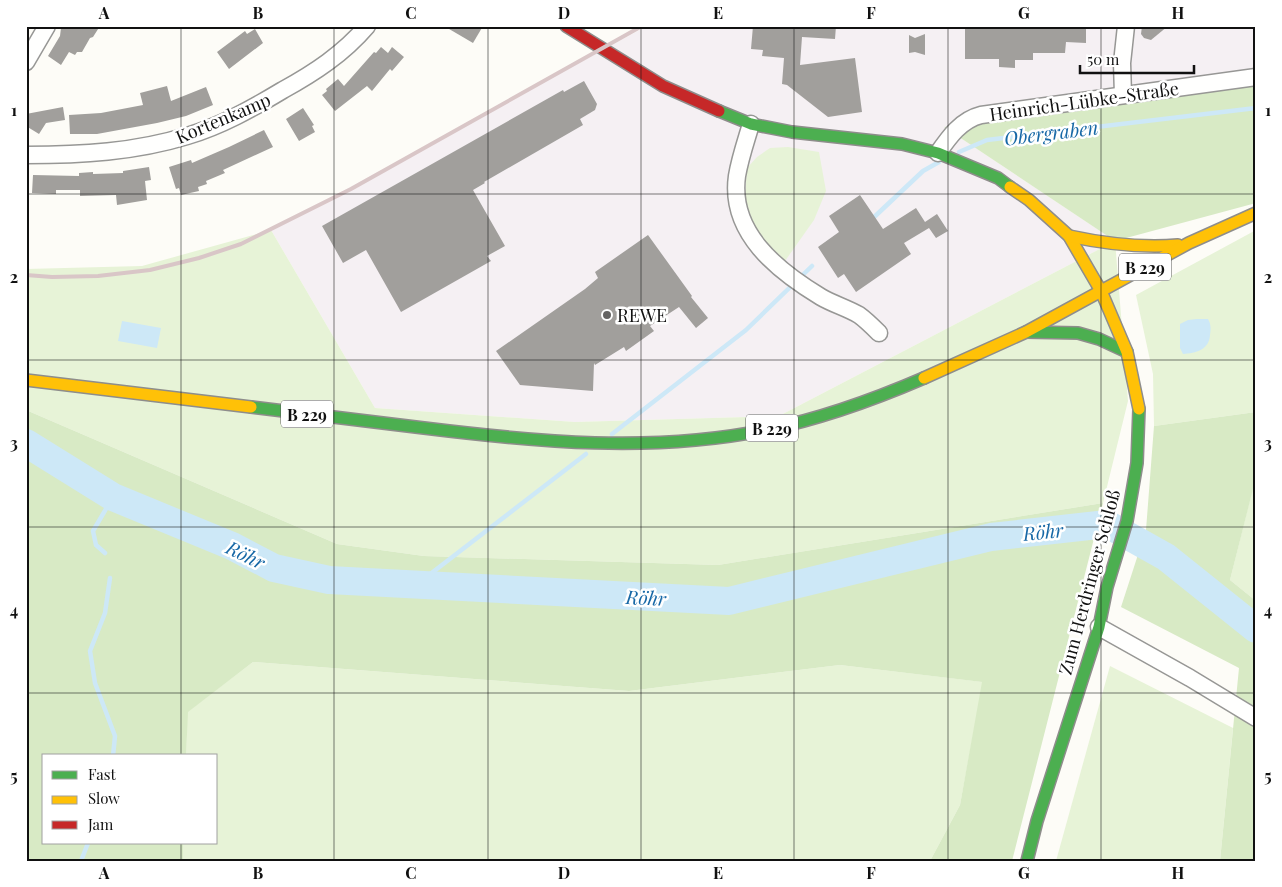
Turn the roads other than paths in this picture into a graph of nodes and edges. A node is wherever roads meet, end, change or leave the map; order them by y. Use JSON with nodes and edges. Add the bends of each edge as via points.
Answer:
{"nodes":[{"id":1,"x":47,"y":26,"type":"edge"},
{"id":2,"x":367,"y":26,"type":"edge"},
{"id":3,"x":566,"y":26,"type":"edge"},
{"id":4,"x":1126,"y":26,"type":"edge"},
{"id":5,"x":26,"y":62,"type":"edge"},
{"id":6,"x":1256,"y":77,"type":"edge"},
{"id":7,"x":1123,"y":95,"type":"junction"},
{"id":8,"x":751,"y":124,"type":"junction"},
{"id":9,"x":938,"y":153,"type":"junction"},
{"id":10,"x":26,"y":155,"type":"edge"},
{"id":11,"x":1256,"y":213,"type":"edge"},
{"id":12,"x":1069,"y":236,"type":"junction"},
{"id":13,"x":1189,"y":244,"type":"junction"},
{"id":14,"x":1101,"y":291,"type":"junction"},
{"id":15,"x":1026,"y":332,"type":"junction"},
{"id":16,"x":879,"y":333,"type":"dead end"},
{"id":17,"x":1127,"y":352,"type":"junction"},
{"id":18,"x":26,"y":380,"type":"edge"},
{"id":19,"x":1099,"y":628,"type":"junction"},
{"id":20,"x":1256,"y":718,"type":"edge"},
{"id":21,"x":1027,"y":861,"type":"edge"}],
"edges":[{"from":1,"to":5,"type":"street"},
{"from":2,"to":10,"type":"street","name":"Kortenkamp","via":[[344,51],[306,77],[234,117],[196,133],[153,145],[114,151]]},
{"from":3,"to":8,"type":"main road","via":[[663,86]]},
{"from":4,"to":7,"type":"street"},
{"from":6,"to":7,"type":"street","name":"Heinrich-Lübke-Straße"},
{"from":7,"to":9,"type":"street","name":"Heinrich-Lübke-Straße","via":[[974,117],[948,138]]},
{"from":8,"to":9,"type":"main road","via":[[792,132],[902,144]]},
{"from":8,"to":16,"type":"street","via":[[737,177],[740,214],[748,233],[760,250],[796,281],[859,315]]},
{"from":9,"to":12,"type":"main road","name":"Zum Herdringer Schloß","via":[[998,178],[1048,215]]},
{"from":11,"to":13,"type":"main road","number":"B 229"},
{"from":12,"to":13,"type":"main road","via":[[1133,248]]},
{"from":12,"to":14,"type":"main road","name":"Zum Herdringer Schloß"},
{"from":13,"to":14,"type":"main road","number":"B 229"},
{"from":14,"to":15,"type":"main road","number":"B 229"},
{"from":14,"to":17,"type":"main road","name":"Zum Herdringer Schloß"},
{"from":15,"to":17,"type":"main road","via":[[1099,338]]},
{"from":15,"to":18,"type":"main road","number":"B 229","via":[[909,384],[820,417],[765,430],[629,444],[502,438]]},
{"from":17,"to":19,"type":"main road","name":"Zum Herdringer Schloß","via":[[1139,410],[1137,463],[1127,521]]},
{"from":19,"to":20,"type":"street"},
{"from":19,"to":21,"type":"main road","name":"Zum Herdringer Schloß"}]}
